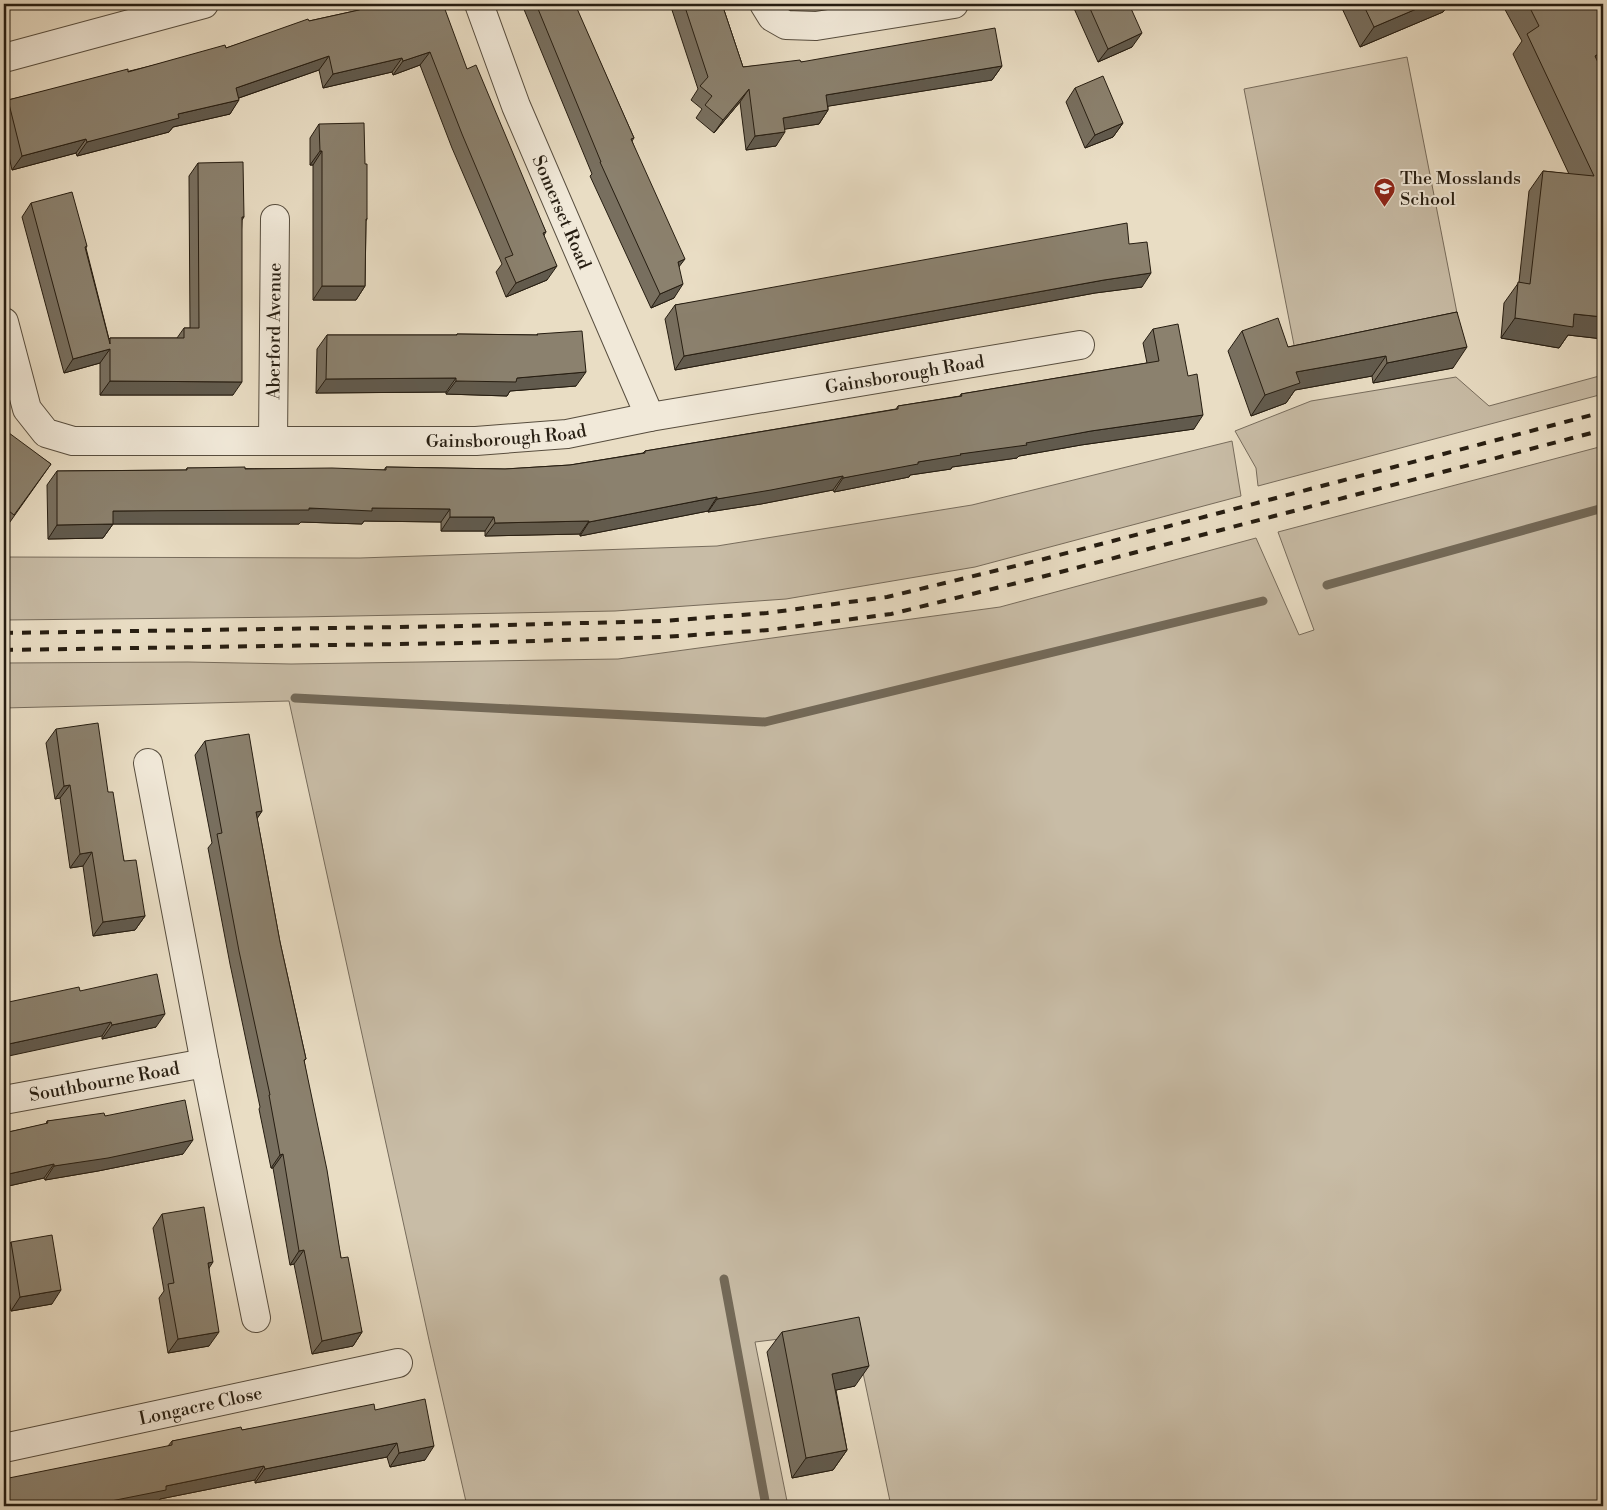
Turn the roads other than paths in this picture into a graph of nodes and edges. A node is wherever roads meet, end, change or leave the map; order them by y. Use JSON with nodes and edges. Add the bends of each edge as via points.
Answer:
{"nodes":[{"id":1,"x":204,"y":4,"type":"edge"},
{"id":2,"x":479,"y":4,"type":"edge"},
{"id":3,"x":764,"y":4,"type":"edge"},
{"id":4,"x":954,"y":4,"type":"edge"},
{"id":5,"x":4,"y":58,"type":"edge"},
{"id":6,"x":276,"y":219,"type":"dead end"},
{"id":7,"x":4,"y":322,"type":"edge"},
{"id":8,"x":1080,"y":345,"type":"dead end"},
{"id":9,"x":650,"y":417,"type":"junction"},
{"id":10,"x":273,"y":441,"type":"junction"},
{"id":11,"x":148,"y":763,"type":"dead end"},
{"id":12,"x":205,"y":1063,"type":"junction"},
{"id":13,"x":4,"y":1100,"type":"edge"},
{"id":14,"x":256,"y":1318,"type":"dead end"},
{"id":15,"x":398,"y":1362,"type":"dead end"},
{"id":16,"x":4,"y":1448,"type":"edge"}],
"edges":[{"from":1,"to":5,"type":"street"},
{"from":2,"to":9,"type":"street","name":"Somerset Road","via":[[516,106]]},
{"from":3,"to":4,"type":"street","via":[[772,17],[786,25],[816,26]]},
{"from":6,"to":10,"type":"street","name":"Aberford Avenue"},
{"from":7,"to":10,"type":"street","name":"Gainsborough Road","via":[[27,409],[46,433],[73,441]]},
{"from":8,"to":9,"type":"street","name":"Gainsborough Road"},
{"from":9,"to":10,"type":"street","name":"Gainsborough Road","via":[[567,434],[476,441]]},
{"from":11,"to":12,"type":"street"},
{"from":12,"to":13,"type":"street","name":"Southbourne Road"},
{"from":12,"to":14,"type":"street"},
{"from":15,"to":16,"type":"street","name":"Longacre Close"}]}
